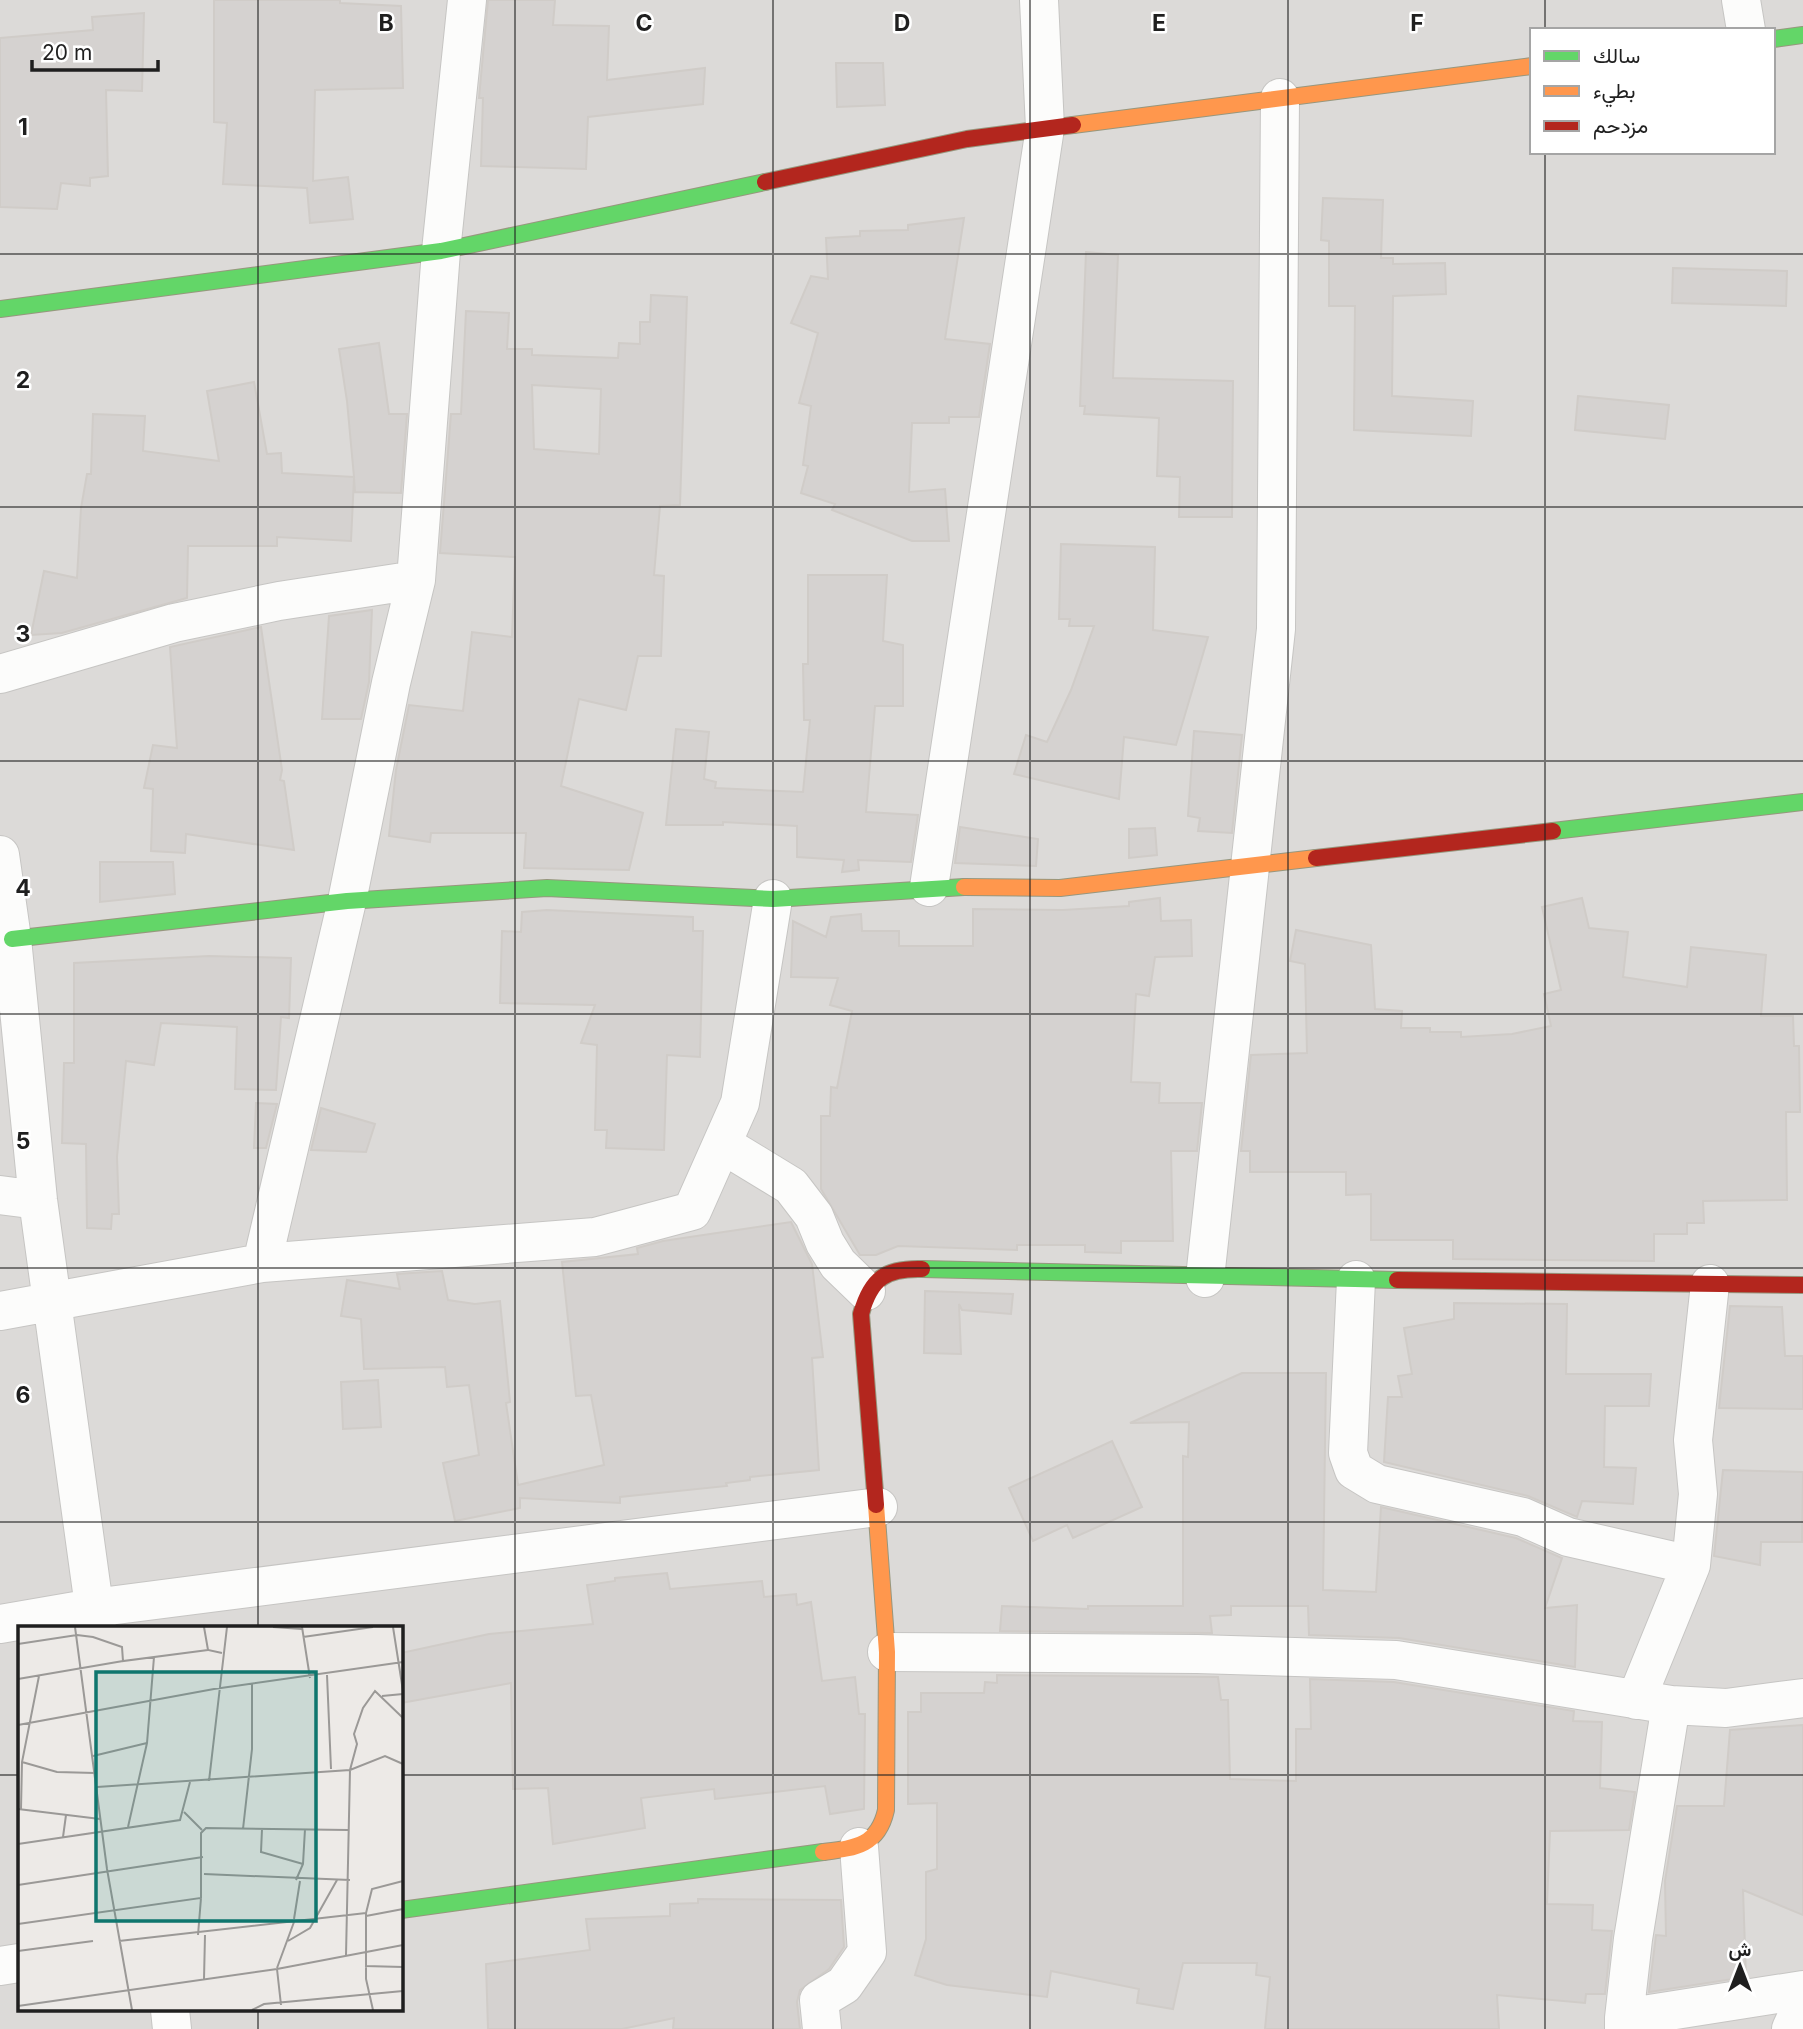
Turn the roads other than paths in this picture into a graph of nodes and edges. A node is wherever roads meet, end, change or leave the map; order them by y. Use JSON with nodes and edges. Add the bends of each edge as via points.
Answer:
{"nodes":[{"id":1,"x":467,"y":0,"type":"edge"},
{"id":2,"x":1039,"y":0,"type":"edge"},
{"id":3,"x":1741,"y":0,"type":"edge"},
{"id":4,"x":1746,"y":28,"type":"edge"},
{"id":5,"x":1803,"y":35,"type":"edge"},
{"id":6,"x":1775,"y":39,"type":"edge"},
{"id":7,"x":1530,"y":66,"type":"edge"},
{"id":8,"x":1280,"y":97,"type":"junction"},
{"id":9,"x":1045,"y":128,"type":"junction"},
{"id":10,"x":440,"y":251,"type":"junction"},
{"id":11,"x":0,"y":309,"type":"edge"},
{"id":12,"x":416,"y":580,"type":"junction"},
{"id":13,"x":0,"y":674,"type":"edge"},
{"id":14,"x":1803,"y":802,"type":"edge"},
{"id":15,"x":0,"y":855,"type":"edge"},
{"id":16,"x":1252,"y":866,"type":"junction"},
{"id":17,"x":929,"y":887,"type":"junction"},
{"id":18,"x":773,"y":899,"type":"junction"},
{"id":19,"x":347,"y":901,"type":"junction"},
{"id":20,"x":12,"y":939,"type":"junction"},
{"id":21,"x":722,"y":1144,"type":"junction"},
{"id":22,"x":0,"y":1195,"type":"edge"},
{"id":23,"x":38,"y":1200,"type":"junction"},
{"id":24,"x":261,"y":1263,"type":"junction"},
{"id":25,"x":1205,"y":1278,"type":"junction"},
{"id":26,"x":1356,"y":1280,"type":"junction"},
{"id":27,"x":1710,"y":1284,"type":"junction"},
{"id":28,"x":1803,"y":1285,"type":"edge"},
{"id":29,"x":866,"y":1291,"type":"junction"},
{"id":30,"x":52,"y":1303,"type":"junction"},
{"id":31,"x":0,"y":1311,"type":"edge"},
{"id":32,"x":878,"y":1507,"type":"junction"},
{"id":33,"x":1691,"y":1565,"type":"junction"},
{"id":34,"x":95,"y":1618,"type":"edge"},
{"id":35,"x":0,"y":1625,"type":"edge"},
{"id":36,"x":887,"y":1652,"type":"junction"},
{"id":37,"x":1803,"y":1698,"type":"edge"},
{"id":38,"x":1654,"y":1702,"type":"junction"},
{"id":39,"x":859,"y":1846,"type":"junction"},
{"id":40,"x":402,"y":1910,"type":"edge"},
{"id":41,"x":18,"y":1963,"type":"edge"},
{"id":42,"x":0,"y":1966,"type":"edge"},
{"id":43,"x":1803,"y":1990,"type":"edge"},
{"id":44,"x":1803,"y":2003,"type":"edge"},
{"id":45,"x":170,"y":2011,"type":"edge"},
{"id":46,"x":1624,"y":2023,"type":"edge"},
{"id":47,"x":172,"y":2029,"type":"edge"},
{"id":48,"x":822,"y":2029,"type":"edge"},
{"id":49,"x":1791,"y":2029,"type":"edge"}],
"edges":[{"from":1,"to":10,"type":"street"},
{"from":2,"to":9,"type":"street"},
{"from":3,"to":4,"type":"street"},
{"from":5,"to":6,"type":"street"},
{"from":7,"to":8,"type":"street"},
{"from":8,"to":9,"type":"street"},
{"from":8,"to":16,"type":"street","via":[[1276,629]]},
{"from":9,"to":10,"type":"street","via":[[967,139]]},
{"from":9,"to":17,"type":"street"},
{"from":10,"to":11,"type":"street"},
{"from":10,"to":12,"type":"street"},
{"from":12,"to":13,"type":"street","via":[[174,623]]},
{"from":12,"to":19,"type":"street"},
{"from":14,"to":16,"type":"street"},
{"from":15,"to":20,"type":"street"},
{"from":16,"to":17,"type":"street","via":[[1060,888]]},
{"from":16,"to":25,"type":"street"},
{"from":17,"to":18,"type":"street"},
{"from":18,"to":19,"type":"street","via":[[547,888]]},
{"from":18,"to":21,"type":"street","via":[[740,1103]]},
{"from":19,"to":20,"type":"street"},
{"from":19,"to":24,"type":"street"},
{"from":20,"to":23,"type":"street"},
{"from":21,"to":24,"type":"street","via":[[692,1211],[594,1237]]},
{"from":21,"to":29,"type":"street","via":[[791,1186],[814,1216],[838,1264]]},
{"from":22,"to":23,"type":"street"},
{"from":23,"to":30,"type":"street"},
{"from":24,"to":30,"type":"street"},
{"from":25,"to":26,"type":"street"},
{"from":25,"to":29,"type":"street","via":[[897,1268]]},
{"from":26,"to":27,"type":"street"},
{"from":26,"to":33,"type":"street","via":[[1348,1453],[1354,1470],[1377,1484],[1413,1495],[1523,1517],[1568,1536]]},
{"from":27,"to":28,"type":"street"},
{"from":27,"to":33,"type":"street","via":[[1693,1440],[1698,1494]]},
{"from":29,"to":32,"type":"street","via":[[861,1314]]},
{"from":30,"to":31,"type":"street"},
{"from":30,"to":34,"type":"street"},
{"from":32,"to":34,"type":"street"},
{"from":32,"to":36,"type":"street"},
{"from":33,"to":38,"type":"street"},
{"from":34,"to":35,"type":"street"},
{"from":36,"to":38,"type":"street","via":[[1396,1660]]},
{"from":36,"to":39,"type":"street","via":[[886,1810],[882,1828]]},
{"from":37,"to":38,"type":"street","via":[[1726,1708]]},
{"from":38,"to":46,"type":"street"},
{"from":39,"to":40,"type":"street"},
{"from":39,"to":48,"type":"street","via":[[867,1952],[844,1985],[819,2000]]},
{"from":41,"to":42,"type":"street"},
{"from":43,"to":46,"type":"street"},
{"from":44,"to":49,"type":"street"},
{"from":45,"to":47,"type":"street"}]}
